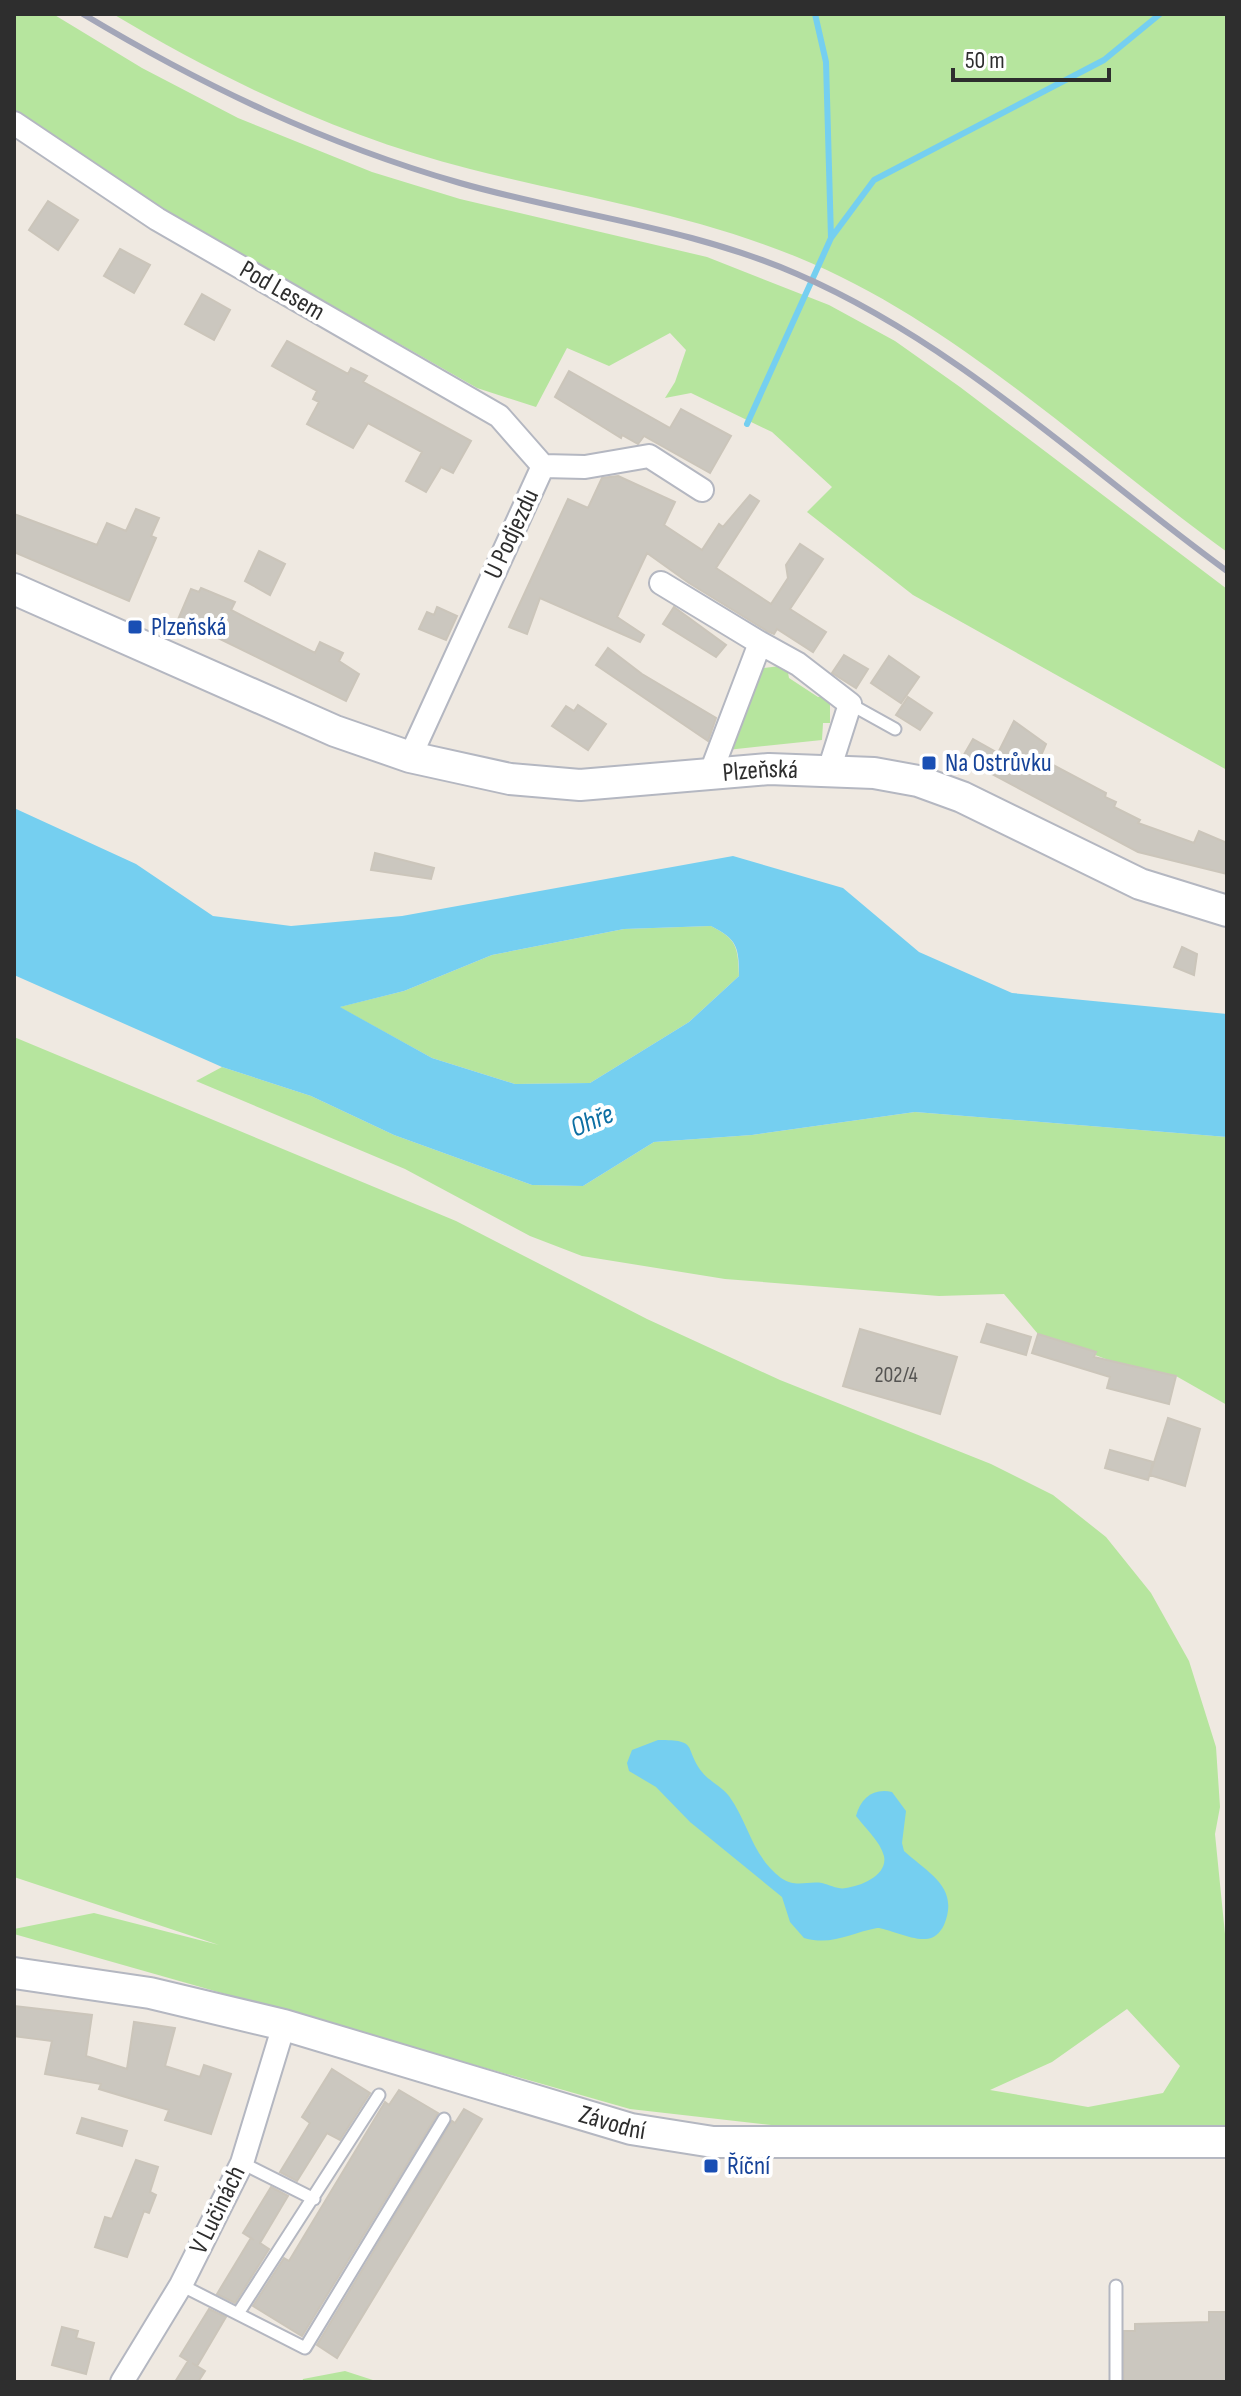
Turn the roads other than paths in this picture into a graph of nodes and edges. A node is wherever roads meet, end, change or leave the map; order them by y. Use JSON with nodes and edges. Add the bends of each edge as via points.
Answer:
{"nodes":[{"id":1,"x":14,"y":123,"type":"edge"},
{"id":2,"x":543,"y":466,"type":"junction"},
{"id":3,"x":702,"y":490,"type":"dead end"},
{"id":4,"x":661,"y":583,"type":"dead end"},
{"id":5,"x":14,"y":589,"type":"edge"},
{"id":6,"x":760,"y":643,"type":"junction"},
{"id":7,"x":850,"y":704,"type":"junction"},
{"id":8,"x":895,"y":729,"type":"dead end"},
{"id":9,"x":410,"y":757,"type":"junction"},
{"id":10,"x":829,"y":770,"type":"junction"},
{"id":11,"x":711,"y":772,"type":"junction"},
{"id":12,"x":1227,"y":911,"type":"edge"},
{"id":13,"x":14,"y":1973,"type":"edge"},
{"id":14,"x":284,"y":2025,"type":"junction"},
{"id":15,"x":379,"y":2095,"type":"dead end"},
{"id":16,"x":444,"y":2119,"type":"dead end"},
{"id":17,"x":1227,"y":2142,"type":"edge"},
{"id":18,"x":242,"y":2163,"type":"junction"},
{"id":19,"x":314,"y":2199,"type":"junction"},
{"id":20,"x":181,"y":2285,"type":"junction"},
{"id":21,"x":1116,"y":2286,"type":"dead end"},
{"id":22,"x":239,"y":2312,"type":"junction"},
{"id":23,"x":122,"y":2382,"type":"edge"},
{"id":24,"x":1116,"y":2382,"type":"edge"}],
"edges":[{"from":1,"to":2,"type":"street","name":"Pod Lesem","via":[[157,219],[499,416]]},
{"from":2,"to":3,"type":"street","name":"U Podjezdu","via":[[585,467],[649,456]]},
{"from":2,"to":9,"type":"street","name":"U Podjezdu"},
{"from":4,"to":6,"type":"street"},
{"from":5,"to":9,"type":"street","name":"Plzeňská","via":[[335,731]]},
{"from":6,"to":7,"type":"street"},
{"from":6,"to":11,"type":"street"},
{"from":7,"to":8,"type":"lane"},
{"from":7,"to":10,"type":"street"},
{"from":9,"to":11,"type":"street","name":"Plzeňská","via":[[510,779],[580,785]]},
{"from":10,"to":11,"type":"street","name":"Plzeňská"},
{"from":10,"to":12,"type":"street","name":"Plzeňská","via":[[939,787],[1140,884]]},
{"from":13,"to":14,"type":"street","name":"Závodní","via":[[150,1993]]},
{"from":14,"to":17,"type":"street","name":"Závodní","via":[[631,2129],[713,2142]]},
{"from":14,"to":18,"type":"street","name":"V Lučinách"},
{"from":15,"to":19,"type":"lane"},
{"from":16,"to":22,"type":"lane","via":[[305,2348]]},
{"from":18,"to":19,"type":"lane"},
{"from":18,"to":20,"type":"street","name":"V Lučinách"},
{"from":19,"to":22,"type":"lane"},
{"from":20,"to":22,"type":"lane"},
{"from":20,"to":23,"type":"street","name":"V Lučinách"},
{"from":21,"to":24,"type":"lane"}]}
